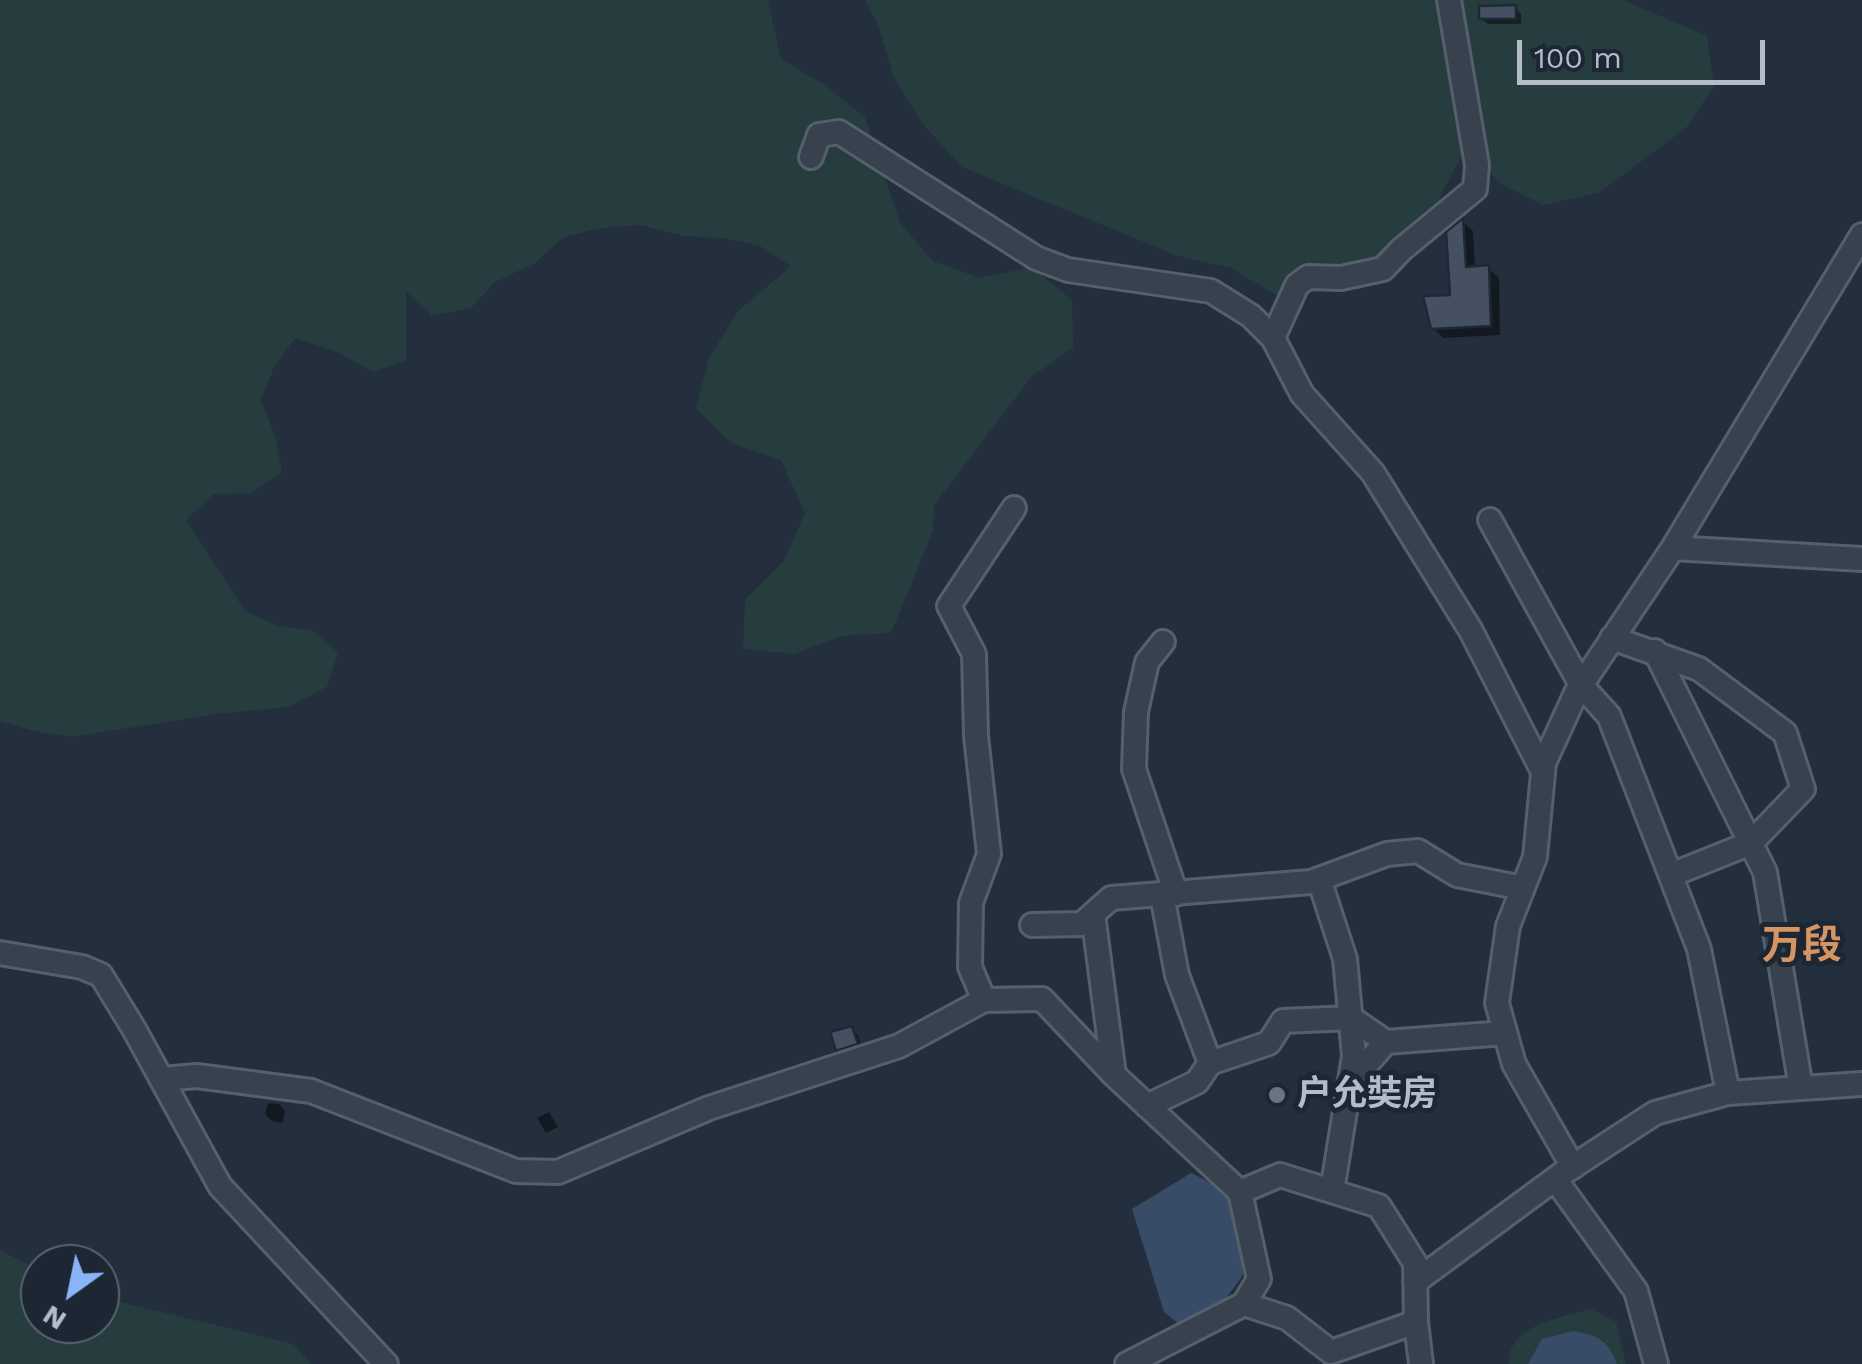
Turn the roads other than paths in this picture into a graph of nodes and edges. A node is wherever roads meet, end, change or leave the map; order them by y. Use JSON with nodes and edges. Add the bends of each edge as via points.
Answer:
{"nodes":[{"id":1,"x":1449,"y":0,"type":"edge"},
{"id":2,"x":812,"y":157,"type":"dead end"},
{"id":3,"x":1862,"y":235,"type":"edge"},
{"id":4,"x":1274,"y":338,"type":"junction"},
{"id":5,"x":1014,"y":508,"type":"dead end"},
{"id":6,"x":1490,"y":520,"type":"dead end"},
{"id":7,"x":1673,"y":548,"type":"junction"},
{"id":8,"x":1862,"y":559,"type":"edge"},
{"id":9,"x":1612,"y":638,"type":"junction"},
{"id":10,"x":1163,"y":642,"type":"dead end"},
{"id":11,"x":1654,"y":651,"type":"junction"},
{"id":12,"x":1581,"y":685,"type":"junction"},
{"id":13,"x":1544,"y":772,"type":"junction"},
{"id":14,"x":1751,"y":842,"type":"junction"},
{"id":15,"x":1671,"y":875,"type":"junction"},
{"id":16,"x":1319,"y":880,"type":"junction"},
{"id":17,"x":1523,"y":888,"type":"junction"},
{"id":18,"x":1169,"y":895,"type":"junction"},
{"id":19,"x":1094,"y":914,"type":"junction"},
{"id":20,"x":1032,"y":925,"type":"dead end"},
{"id":21,"x":0,"y":953,"type":"edge"},
{"id":22,"x":984,"y":1000,"type":"junction"},
{"id":23,"x":1350,"y":1018,"type":"junction"},
{"id":24,"x":1505,"y":1034,"type":"junction"},
{"id":25,"x":1386,"y":1042,"type":"junction"},
{"id":26,"x":1210,"y":1063,"type":"junction"},
{"id":27,"x":1114,"y":1074,"type":"junction"},
{"id":28,"x":162,"y":1079,"type":"junction"},
{"id":29,"x":1350,"y":1082,"type":"junction"},
{"id":30,"x":1862,"y":1084,"type":"edge"},
{"id":31,"x":1801,"y":1088,"type":"junction"},
{"id":32,"x":1728,"y":1092,"type":"junction"},
{"id":33,"x":1147,"y":1106,"type":"junction"},
{"id":34,"x":1564,"y":1173,"type":"junction"},
{"id":35,"x":1332,"y":1191,"type":"junction"},
{"id":36,"x":1240,"y":1192,"type":"junction"},
{"id":37,"x":1415,"y":1282,"type":"junction"},
{"id":38,"x":1244,"y":1304,"type":"junction"},
{"id":39,"x":1416,"y":1322,"type":"junction"},
{"id":40,"x":386,"y":1364,"type":"edge"},
{"id":41,"x":1127,"y":1364,"type":"edge"},
{"id":42,"x":1421,"y":1364,"type":"edge"},
{"id":43,"x":1656,"y":1364,"type":"edge"}],
"edges":[{"from":1,"to":4,"type":"street","via":[[1477,165],[1475,189],[1383,269],[1308,277],[1297,285]]},
{"from":2,"to":4,"type":"street","via":[[819,136],[839,132],[1036,258],[1068,270],[1211,291]]},
{"from":3,"to":7,"type":"street"},
{"from":4,"to":13,"type":"street","via":[[1302,394],[1372,472],[1452,599]]},
{"from":5,"to":22,"type":"street","via":[[949,606],[974,654],[989,854],[970,903],[970,966]]},
{"from":6,"to":12,"type":"street"},
{"from":7,"to":8,"type":"street"},
{"from":7,"to":9,"type":"street"},
{"from":9,"to":11,"type":"street"},
{"from":9,"to":12,"type":"street"},
{"from":10,"to":18,"type":"street","via":[[1147,662],[1134,769]]},
{"from":11,"to":14,"type":"street"},
{"from":11,"to":14,"type":"street","via":[[1699,669],[1785,732],[1803,789]]},
{"from":12,"to":13,"type":"street"},
{"from":12,"to":15,"type":"street","via":[[1609,716]]},
{"from":13,"to":17,"type":"street","via":[[1535,857]]},
{"from":14,"to":15,"type":"street"},
{"from":14,"to":31,"type":"street","via":[[1766,872]]},
{"from":15,"to":32,"type":"street","via":[[1699,949]]},
{"from":16,"to":17,"type":"street","via":[[1387,854],[1418,851],[1457,875]]},
{"from":16,"to":18,"type":"street"},
{"from":16,"to":23,"type":"street","via":[[1345,959]]},
{"from":17,"to":24,"type":"street","via":[[1508,926],[1496,1003]]},
{"from":18,"to":19,"type":"street","via":[[1111,898]]},
{"from":18,"to":26,"type":"street","via":[[1177,975]]},
{"from":19,"to":20,"type":"street","via":[[1082,924]]},
{"from":19,"to":27,"type":"street"},
{"from":21,"to":28,"type":"street","via":[[101,976]]},
{"from":22,"to":27,"type":"street","via":[[1042,999]]},
{"from":22,"to":28,"type":"street","via":[[899,1046],[709,1108],[558,1172],[516,1170],[311,1091],[197,1076]]},
{"from":23,"to":25,"type":"street"},
{"from":23,"to":26,"type":"street","via":[[1283,1022],[1269,1043]]},
{"from":23,"to":29,"type":"street"},
{"from":24,"to":25,"type":"street"},
{"from":24,"to":34,"type":"street"},
{"from":25,"to":29,"type":"street"},
{"from":26,"to":33,"type":"street","via":[[1197,1082]]},
{"from":27,"to":33,"type":"street"},
{"from":28,"to":40,"type":"street","via":[[220,1186]]},
{"from":29,"to":35,"type":"street"},
{"from":30,"to":31,"type":"street"},
{"from":31,"to":32,"type":"street"},
{"from":32,"to":34,"type":"street","via":[[1656,1113]]},
{"from":33,"to":36,"type":"street"},
{"from":34,"to":37,"type":"street"},
{"from":34,"to":43,"type":"street","via":[[1636,1291]]},
{"from":35,"to":36,"type":"street","via":[[1280,1175]]},
{"from":35,"to":37,"type":"street","via":[[1380,1206],[1414,1263]]},
{"from":36,"to":38,"type":"street","via":[[1259,1280]]},
{"from":37,"to":39,"type":"street"},
{"from":38,"to":39,"type":"street","via":[[1287,1318],[1331,1352]]},
{"from":38,"to":41,"type":"street"},
{"from":39,"to":42,"type":"street"}]}
